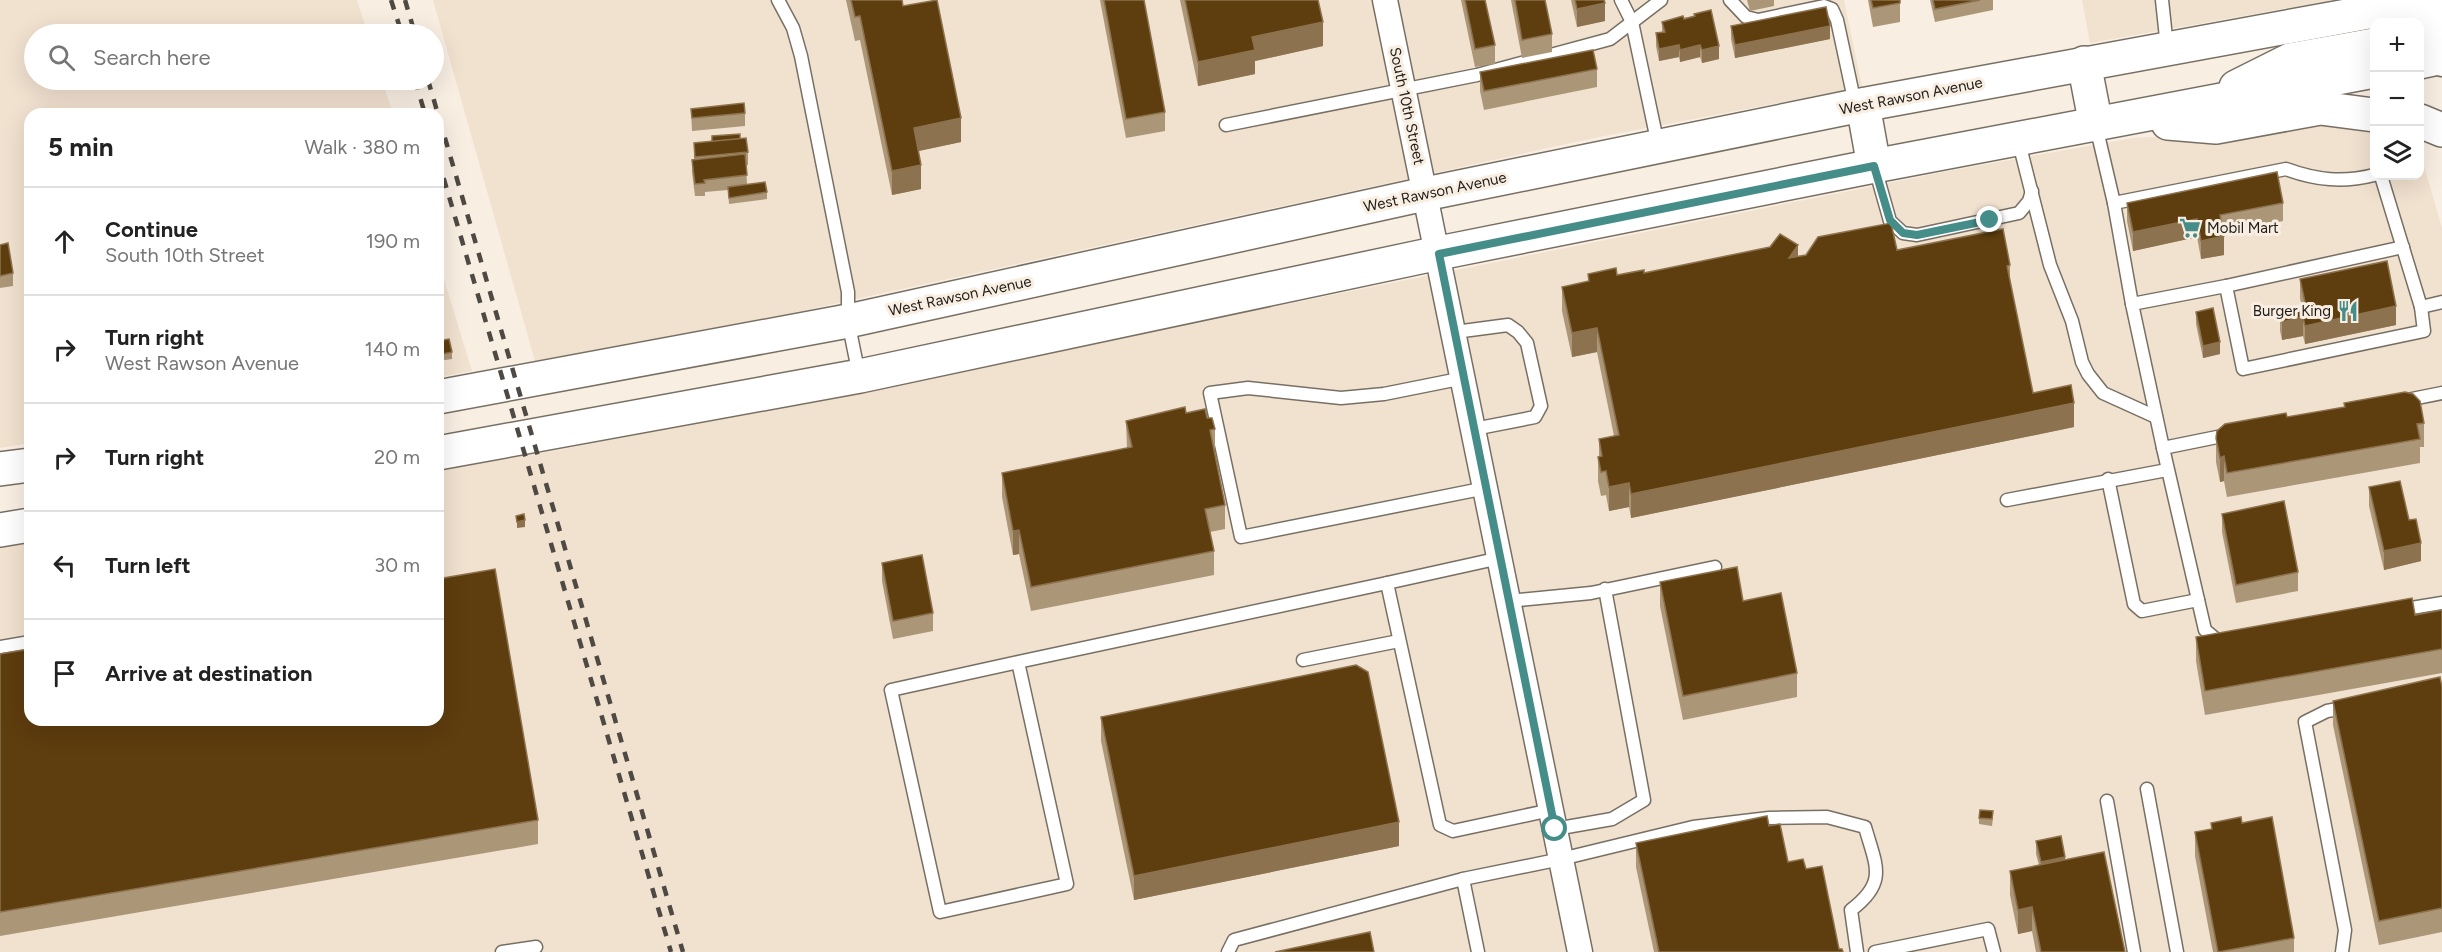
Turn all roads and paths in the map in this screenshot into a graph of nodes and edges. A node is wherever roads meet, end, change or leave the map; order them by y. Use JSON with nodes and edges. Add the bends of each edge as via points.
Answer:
{"nodes":[{"id":1,"x":778,"y":0,"type":"edge"},
{"id":2,"x":787,"y":0,"type":"edge"},
{"id":3,"x":1385,"y":0,"type":"edge"},
{"id":4,"x":1621,"y":0,"type":"edge"},
{"id":5,"x":1661,"y":0,"type":"edge"},
{"id":6,"x":1730,"y":0,"type":"edge"},
{"id":7,"x":2162,"y":0,"type":"edge"},
{"id":8,"x":2428,"y":6,"type":"edge"},
{"id":9,"x":1632,"y":22,"type":"junction"},
{"id":10,"x":793,"y":28,"type":"junction"},
{"id":11,"x":2370,"y":46,"type":"edge"},
{"id":12,"x":2168,"y":48,"type":"junction"},
{"id":13,"x":2442,"y":58,"type":"edge"},
{"id":14,"x":2424,"y":61,"type":"edge"},
{"id":15,"x":2084,"y":63,"type":"junction"},
{"id":16,"x":2370,"y":72,"type":"edge"},
{"id":17,"x":1404,"y":88,"type":"junction"},
{"id":18,"x":2212,"y":103,"type":"junction"},
{"id":19,"x":1859,"y":105,"type":"junction"},
{"id":20,"x":2370,"y":114,"type":"edge"},
{"id":21,"x":2110,"y":123,"type":"junction"},
{"id":22,"x":2424,"y":123,"type":"edge"},
{"id":23,"x":1226,"y":126,"type":"dead end"},
{"id":24,"x":2442,"y":130,"type":"edge"},
{"id":25,"x":2018,"y":140,"type":"junction"},
{"id":26,"x":1659,"y":146,"type":"junction"},
{"id":27,"x":1874,"y":166,"type":"junction"},
{"id":28,"x":2370,"y":176,"type":"edge"},
{"id":29,"x":2382,"y":180,"type":"edge"},
{"id":30,"x":2032,"y":190,"type":"junction"},
{"id":31,"x":1425,"y":194,"type":"junction"},
{"id":32,"x":2114,"y":203,"type":"junction"},
{"id":33,"x":2403,"y":247,"type":"junction"},
{"id":34,"x":1439,"y":254,"type":"junction"},
{"id":35,"x":2226,"y":286,"type":"junction"},
{"id":36,"x":2442,"y":303,"type":"edge"},
{"id":37,"x":2132,"y":304,"type":"junction"},
{"id":38,"x":2421,"y":307,"type":"junction"},
{"id":39,"x":848,"y":321,"type":"junction"},
{"id":40,"x":1455,"y":332,"type":"junction"},
{"id":41,"x":860,"y":376,"type":"junction"},
{"id":42,"x":1464,"y":378,"type":"junction"},
{"id":43,"x":2442,"y":393,"type":"edge"},
{"id":44,"x":444,"y":396,"type":"edge"},
{"id":45,"x":2384,"y":404,"type":"edge"},
{"id":46,"x":2156,"y":417,"type":"junction"},
{"id":47,"x":1474,"y":429,"type":"junction"},
{"id":48,"x":2245,"y":431,"type":"edge"},
{"id":49,"x":2163,"y":448,"type":"junction"},
{"id":50,"x":444,"y":452,"type":"edge"},
{"id":51,"x":24,"y":466,"type":"edge"},
{"id":52,"x":0,"y":469,"type":"edge"},
{"id":53,"x":2167,"y":470,"type":"junction"},
{"id":54,"x":2108,"y":479,"type":"junction"},
{"id":55,"x":1486,"y":488,"type":"junction"},
{"id":56,"x":2007,"y":500,"type":"dead end"},
{"id":57,"x":24,"y":526,"type":"edge"},
{"id":58,"x":0,"y":530,"type":"edge"},
{"id":59,"x":1500,"y":558,"type":"junction"},
{"id":60,"x":1715,"y":567,"type":"dead end"},
{"id":61,"x":1388,"y":583,"type":"junction"},
{"id":62,"x":1605,"y":589,"type":"junction"},
{"id":63,"x":2198,"y":600,"type":"junction"},
{"id":64,"x":1509,"y":601,"type":"junction"},
{"id":65,"x":2442,"y":603,"type":"edge"},
{"id":66,"x":2383,"y":613,"type":"edge"},
{"id":67,"x":2229,"y":638,"type":"edge"},
{"id":68,"x":1399,"y":640,"type":"junction"},
{"id":69,"x":24,"y":643,"type":"edge"},
{"id":70,"x":0,"y":647,"type":"edge"},
{"id":71,"x":1303,"y":660,"type":"dead end"},
{"id":72,"x":1018,"y":662,"type":"junction"},
{"id":73,"x":2362,"y":704,"type":"edge"},
{"id":74,"x":2147,"y":789,"type":"dead end"},
{"id":75,"x":2107,"y":801,"type":"dead end"},
{"id":76,"x":1553,"y":819,"type":"junction"},
{"id":77,"x":1561,"y":859,"type":"junction"},
{"id":78,"x":1463,"y":879,"type":"junction"},
{"id":79,"x":536,"y":946,"type":"dead end"},
{"id":80,"x":502,"y":952,"type":"edge"},
{"id":81,"x":1228,"y":952,"type":"edge"},
{"id":82,"x":1478,"y":952,"type":"edge"},
{"id":83,"x":1580,"y":952,"type":"edge"},
{"id":84,"x":1857,"y":952,"type":"edge"},
{"id":85,"x":1875,"y":952,"type":"edge"},
{"id":86,"x":1994,"y":952,"type":"edge"},
{"id":87,"x":2134,"y":952,"type":"edge"},
{"id":88,"x":2177,"y":952,"type":"edge"},
{"id":89,"x":2342,"y":952,"type":"edge"}],
"edges":[{"from":1,"to":10,"type":"lane"},
{"from":2,"to":10,"type":"lane"},
{"from":3,"to":17,"type":"street","name":"South 10th Street"},
{"from":4,"to":9,"type":"lane"},
{"from":5,"to":9,"type":"lane"},
{"from":6,"to":19,"type":"lane","via":[[1746,17],[1758,20],[1824,6],[1832,9]]},
{"from":7,"to":12,"type":"lane"},
{"from":8,"to":12,"type":"main road","name":"West Rawson Avenue","via":[[2335,14]]},
{"from":8,"to":13,"type":"street"},
{"from":9,"to":17,"type":"lane","via":[[1610,39],[1477,75]]},
{"from":9,"to":26,"type":"lane"},
{"from":10,"to":39,"type":"lane","via":[[848,292]]},
{"from":11,"to":18,"type":"main road","via":[[2290,60]]},
{"from":12,"to":15,"type":"main road","name":"West Rawson Avenue"},
{"from":13,"to":14,"type":"main road"},
{"from":15,"to":19,"type":"main road","name":"West Rawson Avenue"},
{"from":15,"to":21,"type":"main road"},
{"from":16,"to":18,"type":"main road"},
{"from":17,"to":23,"type":"lane"},
{"from":17,"to":31,"type":"street","name":"South 10th Street"},
{"from":18,"to":21,"type":"main road"},
{"from":19,"to":26,"type":"main road","name":"West Rawson Avenue"},
{"from":19,"to":27,"type":"main road"},
{"from":20,"to":21,"type":"main road","via":[[2320,108],[2216,127]]},
{"from":21,"to":25,"type":"main road"},
{"from":21,"to":32,"type":"lane"},
{"from":22,"to":24,"type":"main road"},
{"from":25,"to":27,"type":"main road"},
{"from":25,"to":30,"type":"lane"},
{"from":26,"to":31,"type":"main road","name":"West Rawson Avenue"},
{"from":27,"to":30,"type":"lane","via":[[1890,220],[1903,233],[1917,235],[2019,213]]},
{"from":27,"to":34,"type":"main road"},
{"from":28,"to":32,"type":"lane","via":[[2337,181],[2286,169]]},
{"from":29,"to":33,"type":"lane"},
{"from":30,"to":46,"type":"lane","via":[[2050,265],[2093,384],[2103,393]]},
{"from":31,"to":34,"type":"street","name":"South 10th Street"},
{"from":31,"to":39,"type":"main road","name":"West Rawson Avenue"},
{"from":32,"to":37,"type":"lane"},
{"from":33,"to":35,"type":"lane"},
{"from":33,"to":38,"type":"lane"},
{"from":34,"to":40,"type":"street","name":"South 10th Street"},
{"from":34,"to":41,"type":"main road"},
{"from":35,"to":37,"type":"lane"},
{"from":35,"to":38,"type":"lane","via":[[2243,369],[2424,332]]},
{"from":36,"to":38,"type":"lane"},
{"from":37,"to":46,"type":"lane"},
{"from":39,"to":41,"type":"lane"},
{"from":39,"to":44,"type":"main road","name":"West Rawson Avenue"},
{"from":40,"to":42,"type":"street","name":"South 10th Street"},
{"from":40,"to":47,"type":"lane","via":[[1508,325],[1518,332],[1527,343],[1541,406],[1535,417]]},
{"from":41,"to":50,"type":"main road"},
{"from":42,"to":47,"type":"street","name":"South 10th Street"},
{"from":42,"to":55,"type":"lane","via":[[1341,398],[1248,388],[1210,393],[1241,537]]},
{"from":43,"to":45,"type":"lane"},
{"from":46,"to":49,"type":"lane"},
{"from":47,"to":55,"type":"street","name":"South 10th Street"},
{"from":48,"to":49,"type":"lane"},
{"from":49,"to":53,"type":"lane"},
{"from":51,"to":52,"type":"main road"},
{"from":53,"to":54,"type":"lane"},
{"from":53,"to":63,"type":"lane"},
{"from":54,"to":56,"type":"lane"},
{"from":54,"to":63,"type":"lane","via":[[2134,604],[2142,611]]},
{"from":55,"to":59,"type":"street","name":"South 10th Street"},
{"from":57,"to":58,"type":"main road"},
{"from":59,"to":61,"type":"lane"},
{"from":59,"to":64,"type":"street","name":"South 10th Street"},
{"from":60,"to":62,"type":"lane"},
{"from":61,"to":68,"type":"lane"},
{"from":61,"to":72,"type":"lane"},
{"from":62,"to":64,"type":"lane"},
{"from":62,"to":76,"type":"lane","via":[[1644,800],[1612,819]]},
{"from":63,"to":67,"type":"lane","via":[[2205,630],[2217,640]]},
{"from":64,"to":76,"type":"street","name":"South 10th Street"},
{"from":65,"to":66,"type":"lane"},
{"from":68,"to":71,"type":"lane"},
{"from":68,"to":76,"type":"lane","via":[[1440,825],[1453,831]]},
{"from":69,"to":70,"type":"lane"},
{"from":72,"to":72,"type":"lane","via":[[1067,884],[940,912],[891,690]]},
{"from":73,"to":89,"type":"lane","via":[[2327,711],[2305,722],[2345,930]]},
{"from":74,"to":88,"type":"lane"},
{"from":75,"to":87,"type":"lane"},
{"from":76,"to":77,"type":"street","name":"South 10th Street"},
{"from":77,"to":78,"type":"lane"},
{"from":77,"to":83,"type":"street","name":"South 10th Street"},
{"from":77,"to":84,"type":"lane","via":[[1693,827],[1769,818],[1827,817],[1864,827],[1877,880],[1869,897],[1851,910]]},
{"from":78,"to":81,"type":"lane","via":[[1234,940]]},
{"from":78,"to":82,"type":"lane"},
{"from":79,"to":80,"type":"lane"},
{"from":85,"to":86,"type":"lane","via":[[1988,929]]}]}
